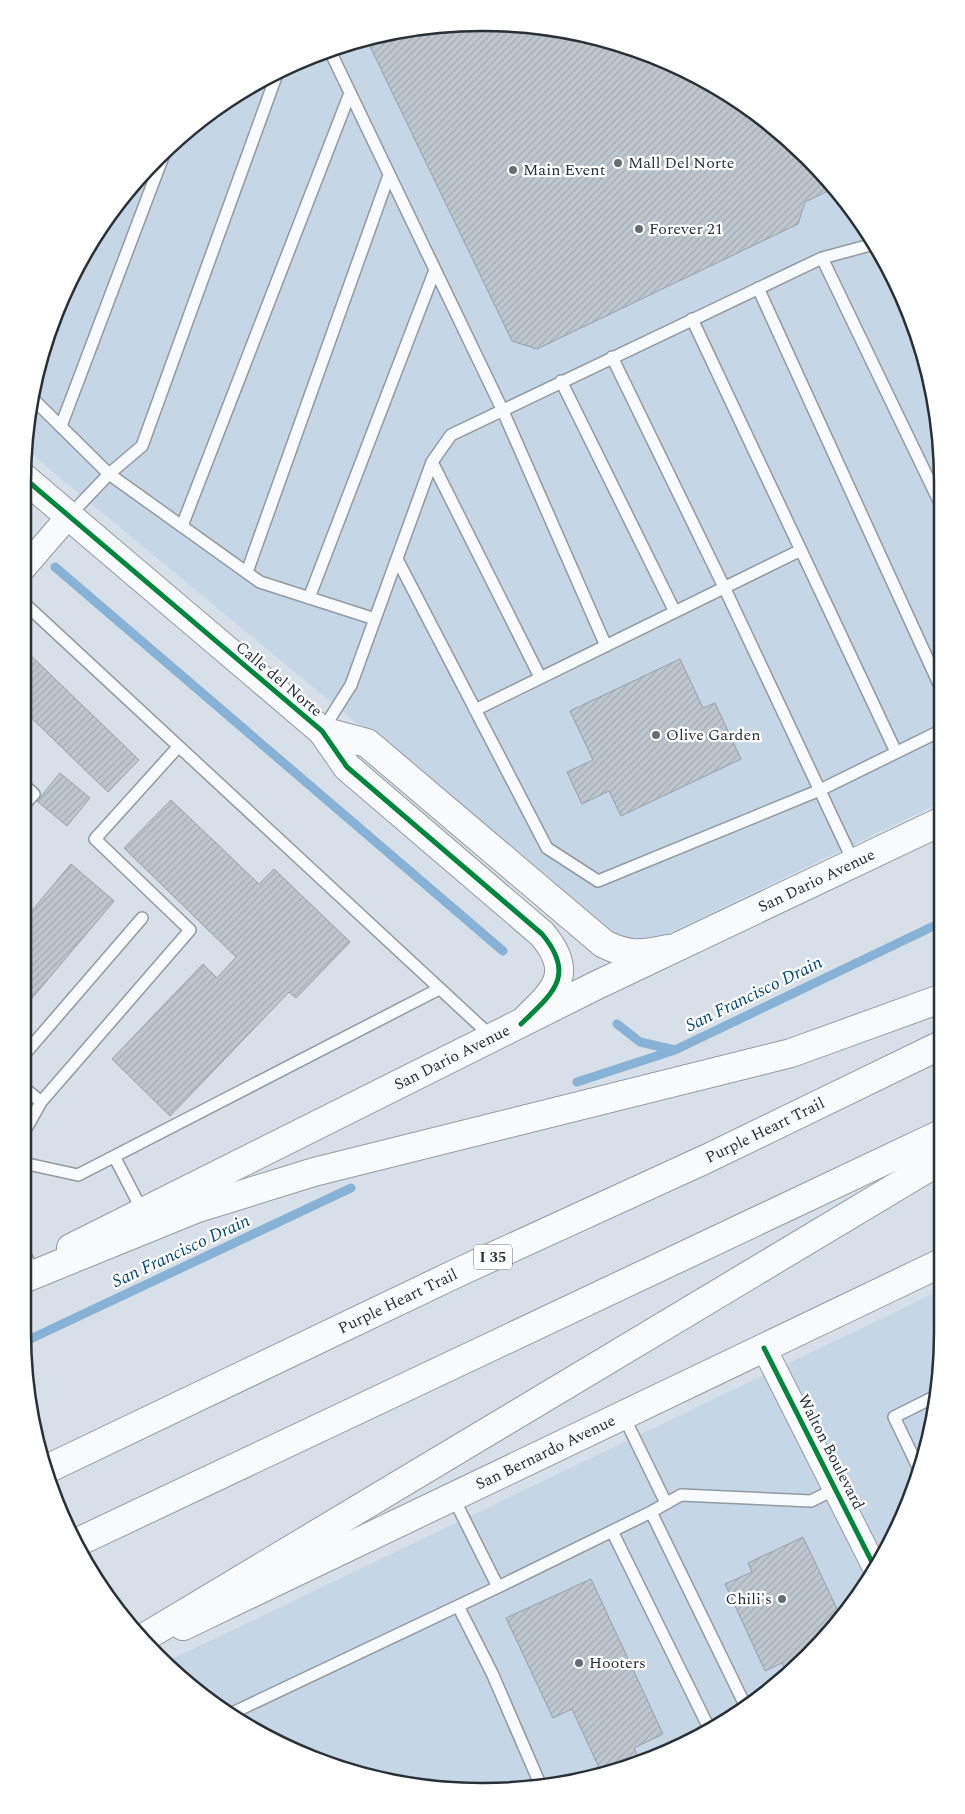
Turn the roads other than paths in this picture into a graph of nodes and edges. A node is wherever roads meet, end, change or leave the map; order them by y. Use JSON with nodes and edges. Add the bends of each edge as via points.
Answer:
{"nodes":[{"id":1,"x":333,"y":57,"type":"edge"},
{"id":2,"x":274,"y":83,"type":"edge"},
{"id":3,"x":350,"y":93,"type":"junction"},
{"id":4,"x":159,"y":168,"type":"edge"},
{"id":5,"x":390,"y":175,"type":"junction"},
{"id":6,"x":866,"y":246,"type":"edge"},
{"id":7,"x":822,"y":258,"type":"junction"},
{"id":8,"x":435,"y":270,"type":"junction"},
{"id":9,"x":758,"y":288,"type":"junction"},
{"id":10,"x":692,"y":319,"type":"junction"},
{"id":11,"x":612,"y":357,"type":"junction"},
{"id":12,"x":561,"y":381,"type":"junction"},
{"id":13,"x":38,"y":404,"type":"edge"},
{"id":14,"x":502,"y":409,"type":"junction"},
{"id":15,"x":61,"y":426,"type":"junction"},
{"id":16,"x":432,"y":462,"type":"junction"},
{"id":17,"x":109,"y":474,"type":"junction"},
{"id":18,"x":31,"y":483,"type":"edge"},
{"id":19,"x":934,"y":488,"type":"edge"},
{"id":20,"x":68,"y":517,"type":"junction"},
{"id":21,"x":182,"y":526,"type":"junction"},
{"id":22,"x":801,"y":550,"type":"junction"},
{"id":23,"x":397,"y":559,"type":"junction"},
{"id":24,"x":31,"y":560,"type":"edge"},
{"id":25,"x":248,"y":572,"type":"junction"},
{"id":26,"x":724,"y":587,"type":"junction"},
{"id":27,"x":310,"y":598,"type":"junction"},
{"id":28,"x":31,"y":609,"type":"edge"},
{"id":29,"x":674,"y":612,"type":"junction"},
{"id":30,"x":375,"y":619,"type":"junction"},
{"id":31,"x":606,"y":646,"type":"junction"},
{"id":32,"x":934,"y":673,"type":"edge"},
{"id":33,"x":540,"y":677,"type":"junction"},
{"id":34,"x":475,"y":710,"type":"junction"},
{"id":35,"x":322,"y":731,"type":"junction"},
{"id":36,"x":934,"y":734,"type":"edge"},
{"id":37,"x":178,"y":747,"type":"junction"},
{"id":38,"x":896,"y":752,"type":"junction"},
{"id":39,"x":820,"y":790,"type":"junction"},
{"id":40,"x":934,"y":825,"type":"edge"},
{"id":41,"x":854,"y":863,"type":"junction"},
{"id":42,"x":142,"y":918,"type":"dead end"},
{"id":43,"x":676,"y":948,"type":"junction"},
{"id":44,"x":439,"y":989,"type":"junction"},
{"id":45,"x":934,"y":1001,"type":"edge"},
{"id":46,"x":521,"y":1024,"type":"junction"},
{"id":47,"x":494,"y":1038,"type":"junction"},
{"id":48,"x":31,"y":1047,"type":"edge"},
{"id":49,"x":934,"y":1049,"type":"edge"},
{"id":50,"x":31,"y":1094,"type":"edge"},
{"id":51,"x":41,"y":1102,"type":"junction"},
{"id":52,"x":31,"y":1120,"type":"edge"},
{"id":53,"x":934,"y":1137,"type":"edge"},
{"id":54,"x":115,"y":1158,"type":"junction"},
{"id":55,"x":934,"y":1164,"type":"edge"},
{"id":56,"x":31,"y":1165,"type":"edge"},
{"id":57,"x":143,"y":1212,"type":"junction"},
{"id":58,"x":31,"y":1264,"type":"edge"},
{"id":59,"x":31,"y":1265,"type":"edge"},
{"id":60,"x":934,"y":1266,"type":"edge"},
{"id":61,"x":764,"y":1348,"type":"junction"},
{"id":62,"x":928,"y":1400,"type":"edge"},
{"id":63,"x":623,"y":1415,"type":"junction"},
{"id":64,"x":915,"y":1460,"type":"edge"},
{"id":65,"x":52,"y":1467,"type":"edge"},
{"id":66,"x":836,"y":1489,"type":"junction"},
{"id":67,"x":453,"y":1497,"type":"junction"},
{"id":68,"x":666,"y":1502,"type":"junction"},
{"id":69,"x":651,"y":1512,"type":"junction"},
{"id":70,"x":612,"y":1531,"type":"junction"},
{"id":71,"x":83,"y":1540,"type":"edge"},
{"id":72,"x":872,"y":1559,"type":"edge"},
{"id":73,"x":498,"y":1587,"type":"junction"},
{"id":74,"x":458,"y":1606,"type":"junction"},
{"id":75,"x":148,"y":1635,"type":"edge"},
{"id":76,"x":153,"y":1640,"type":"edge"},
{"id":77,"x":743,"y":1700,"type":"edge"},
{"id":78,"x":238,"y":1710,"type":"edge"},
{"id":79,"x":706,"y":1723,"type":"edge"},
{"id":80,"x":538,"y":1779,"type":"edge"}],
"edges":[{"from":1,"to":3,"type":"lane"},
{"from":2,"to":17,"type":"lane","via":[[142,446]]},
{"from":3,"to":5,"type":"lane"},
{"from":3,"to":21,"type":"lane"},
{"from":4,"to":15,"type":"lane"},
{"from":5,"to":8,"type":"lane"},
{"from":5,"to":25,"type":"lane"},
{"from":6,"to":7,"type":"lane"},
{"from":7,"to":9,"type":"lane"},
{"from":7,"to":19,"type":"lane"},
{"from":8,"to":14,"type":"lane"},
{"from":8,"to":27,"type":"lane"},
{"from":9,"to":10,"type":"lane"},
{"from":9,"to":32,"type":"lane"},
{"from":10,"to":11,"type":"lane"},
{"from":10,"to":22,"type":"lane"},
{"from":11,"to":12,"type":"lane"},
{"from":11,"to":26,"type":"lane"},
{"from":12,"to":14,"type":"lane"},
{"from":12,"to":29,"type":"lane"},
{"from":13,"to":15,"type":"lane"},
{"from":14,"to":16,"type":"lane","via":[[451,435]]},
{"from":14,"to":31,"type":"lane"},
{"from":15,"to":17,"type":"lane"},
{"from":16,"to":23,"type":"lane"},
{"from":16,"to":33,"type":"lane"},
{"from":17,"to":20,"type":"lane"},
{"from":17,"to":21,"type":"lane"},
{"from":18,"to":20,"type":"main road","name":"Calle del Norte"},
{"from":20,"to":24,"type":"street"},
{"from":20,"to":35,"type":"main road","name":"Calle del Norte"},
{"from":21,"to":25,"type":"lane"},
{"from":22,"to":26,"type":"lane"},
{"from":22,"to":38,"type":"lane"},
{"from":23,"to":30,"type":"lane"},
{"from":23,"to":34,"type":"lane"},
{"from":25,"to":27,"type":"lane","via":[[260,582]]},
{"from":26,"to":29,"type":"lane"},
{"from":26,"to":39,"type":"lane"},
{"from":27,"to":30,"type":"lane"},
{"from":28,"to":37,"type":"lane"},
{"from":29,"to":31,"type":"lane"},
{"from":30,"to":35,"type":"lane","via":[[351,685]]},
{"from":31,"to":33,"type":"lane"},
{"from":33,"to":34,"type":"lane"},
{"from":34,"to":39,"type":"lane","via":[[547,848],[598,881]]},
{"from":35,"to":43,"type":"main road","via":[[367,744],[604,944],[620,952],[634,954]]},
{"from":35,"to":46,"type":"main road","name":"Calle del Norte","via":[[347,767],[552,946],[558,982],[552,993]]},
{"from":36,"to":38,"type":"lane"},
{"from":37,"to":44,"type":"lane"},
{"from":37,"to":51,"type":"lane","via":[[95,839],[190,930]]},
{"from":38,"to":39,"type":"lane"},
{"from":39,"to":41,"type":"lane"},
{"from":40,"to":41,"type":"main road","name":"San Dario Avenue"},
{"from":41,"to":43,"type":"main road","name":"San Dario Avenue"},
{"from":42,"to":48,"type":"lane"},
{"from":43,"to":46,"type":"main road","name":"San Dario Avenue"},
{"from":44,"to":47,"type":"lane"},
{"from":44,"to":54,"type":"lane"},
{"from":45,"to":59,"type":"main road","via":[[791,1053],[314,1172]]},
{"from":46,"to":47,"type":"main road","name":"San Dario Avenue"},
{"from":47,"to":57,"type":"main road","name":"San Dario Avenue"},
{"from":49,"to":65,"type":"main road","name":"Purple Heart Trail","number":"I 35"},
{"from":50,"to":51,"type":"lane"},
{"from":51,"to":52,"type":"lane"},
{"from":53,"to":71,"type":"main road"},
{"from":54,"to":56,"type":"lane","via":[[78,1175]]},
{"from":54,"to":57,"type":"lane"},
{"from":55,"to":75,"type":"main road"},
{"from":57,"to":58,"type":"main road","name":"San Dario Avenue"},
{"from":60,"to":61,"type":"main road","name":"San Bernardo Avenue"},
{"from":61,"to":63,"type":"main road","name":"San Bernardo Avenue"},
{"from":61,"to":66,"type":"street","name":"Walton Boulevard"},
{"from":62,"to":64,"type":"lane","via":[[894,1417]]},
{"from":63,"to":67,"type":"main road","name":"San Bernardo Avenue"},
{"from":63,"to":68,"type":"lane"},
{"from":66,"to":68,"type":"lane","via":[[811,1501],[682,1495]]},
{"from":66,"to":72,"type":"street","name":"Walton Boulevard"},
{"from":67,"to":73,"type":"lane"},
{"from":67,"to":76,"type":"main road","name":"San Bernardo Avenue"},
{"from":68,"to":69,"type":"lane"},
{"from":69,"to":70,"type":"lane"},
{"from":69,"to":77,"type":"lane"},
{"from":70,"to":73,"type":"lane"},
{"from":70,"to":79,"type":"lane"},
{"from":73,"to":74,"type":"lane"},
{"from":74,"to":78,"type":"lane"},
{"from":74,"to":80,"type":"lane"}]}
